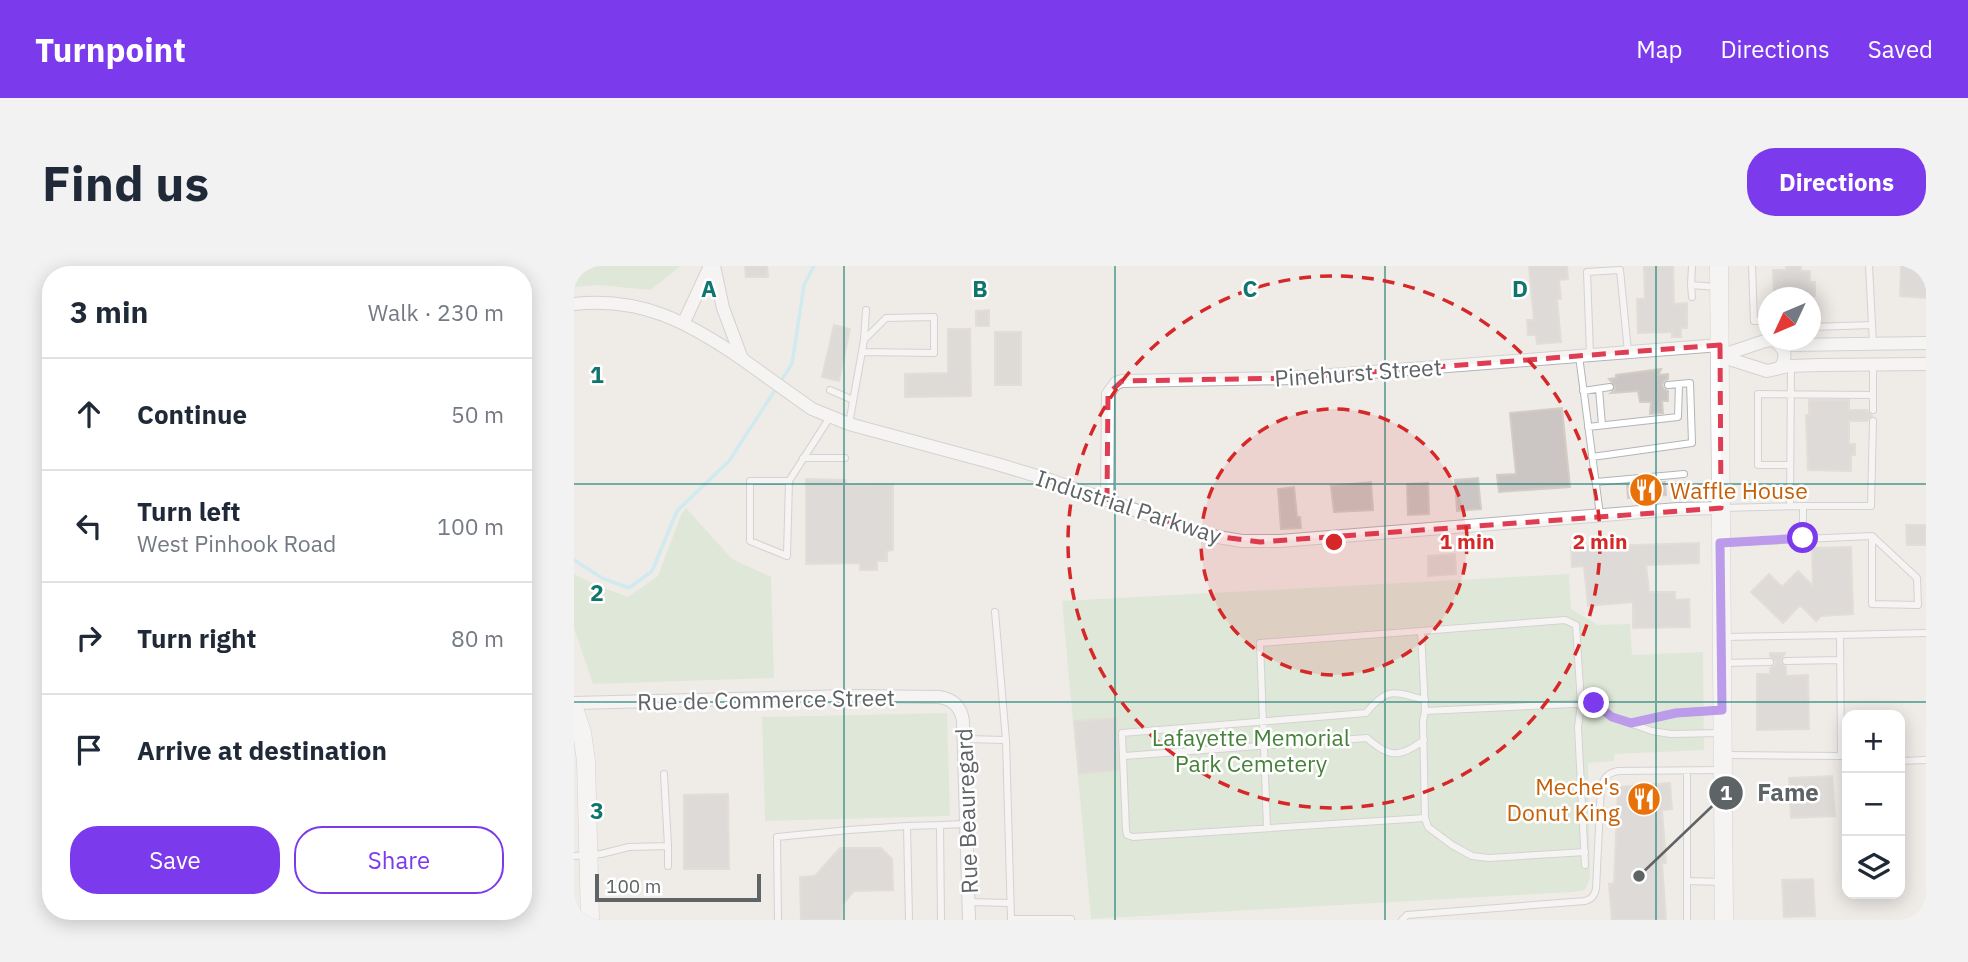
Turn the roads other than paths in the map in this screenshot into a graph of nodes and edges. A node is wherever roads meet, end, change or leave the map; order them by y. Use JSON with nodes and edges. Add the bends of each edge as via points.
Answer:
{"nodes":[{"id":1,"x":712,"y":266,"type":"edge"},
{"id":2,"x":1692,"y":266,"type":"edge"},
{"id":3,"x":1719,"y":266,"type":"edge"},
{"id":4,"x":1752,"y":266,"type":"edge"},
{"id":5,"x":1870,"y":266,"type":"edge"},
{"id":6,"x":1691,"y":285,"type":"junction"},
{"id":7,"x":1719,"y":287,"type":"junction"},
{"id":8,"x":1692,"y":297,"type":"dead end"},
{"id":9,"x":574,"y":304,"type":"edge"},
{"id":10,"x":866,"y":310,"type":"dead end"},
{"id":11,"x":1758,"y":321,"type":"edge"},
{"id":12,"x":684,"y":322,"type":"junction"},
{"id":13,"x":1872,"y":325,"type":"junction"},
{"id":14,"x":1821,"y":327,"type":"edge"},
{"id":15,"x":864,"y":340,"type":"junction"},
{"id":16,"x":1758,"y":343,"type":"edge"},
{"id":17,"x":1926,"y":343,"type":"edge"},
{"id":18,"x":1873,"y":344,"type":"junction"},
{"id":19,"x":1821,"y":345,"type":"edge"},
{"id":20,"x":1784,"y":350,"type":"edge"},
{"id":21,"x":1720,"y":351,"type":"junction"},
{"id":22,"x":863,"y":352,"type":"junction"},
{"id":23,"x":1628,"y":352,"type":"junction"},
{"id":24,"x":1584,"y":356,"type":"junction"},
{"id":25,"x":746,"y":361,"type":"junction"},
{"id":26,"x":1926,"y":364,"type":"edge"},
{"id":27,"x":1873,"y":365,"type":"junction"},
{"id":28,"x":1785,"y":367,"type":"junction"},
{"id":29,"x":1679,"y":384,"type":"junction"},
{"id":30,"x":1668,"y":385,"type":"dead end"},
{"id":31,"x":1610,"y":387,"type":"dead end"},
{"id":32,"x":1599,"y":389,"type":"junction"},
{"id":33,"x":831,"y":390,"type":"dead end"},
{"id":34,"x":1583,"y":391,"type":"junction"},
{"id":35,"x":1790,"y":395,"type":"junction"},
{"id":36,"x":1873,"y":396,"type":"junction"},
{"id":37,"x":853,"y":400,"type":"junction"},
{"id":38,"x":1873,"y":410,"type":"dead end"},
{"id":39,"x":830,"y":417,"type":"junction"},
{"id":40,"x":1873,"y":421,"type":"dead end"},
{"id":41,"x":849,"y":424,"type":"junction"},
{"id":42,"x":1602,"y":425,"type":"junction"},
{"id":43,"x":1588,"y":427,"type":"junction"},
{"id":44,"x":845,"y":457,"type":"dead end"},
{"id":45,"x":1592,"y":457,"type":"junction"},
{"id":46,"x":803,"y":458,"type":"junction"},
{"id":47,"x":1790,"y":466,"type":"junction"},
{"id":48,"x":1684,"y":474,"type":"dead end"},
{"id":49,"x":789,"y":481,"type":"junction"},
{"id":50,"x":1596,"y":482,"type":"junction"},
{"id":51,"x":1107,"y":499,"type":"junction"},
{"id":52,"x":1790,"y":506,"type":"junction"},
{"id":53,"x":1803,"y":506,"type":"junction"},
{"id":54,"x":1721,"y":508,"type":"junction"},
{"id":55,"x":1600,"y":515,"type":"junction"},
{"id":56,"x":1872,"y":536,"type":"junction"},
{"id":57,"x":1803,"y":538,"type":"junction"},
{"id":58,"x":1720,"y":543,"type":"junction"},
{"id":59,"x":995,"y":612,"type":"dead end"},
{"id":60,"x":1421,"y":631,"type":"junction"},
{"id":61,"x":1926,"y":633,"type":"edge"},
{"id":62,"x":1840,"y":635,"type":"junction"},
{"id":63,"x":1721,"y":637,"type":"junction"},
{"id":64,"x":1840,"y":660,"type":"junction"},
{"id":65,"x":1770,"y":662,"type":"dead end"},
{"id":66,"x":1786,"y":662,"type":"dead end"},
{"id":67,"x":1722,"y":663,"type":"junction"},
{"id":68,"x":1425,"y":700,"type":"junction"},
{"id":69,"x":574,"y":703,"type":"edge"},
{"id":70,"x":956,"y":704,"type":"joint"},
{"id":71,"x":1581,"y":704,"type":"junction"},
{"id":72,"x":574,"y":709,"type":"edge"},
{"id":73,"x":1722,"y":710,"type":"junction"},
{"id":74,"x":1842,"y":710,"type":"edge"},
{"id":75,"x":1425,"y":712,"type":"junction"},
{"id":76,"x":1263,"y":722,"type":"junction"},
{"id":77,"x":1631,"y":723,"type":"junction"},
{"id":78,"x":1722,"y":733,"type":"junction"},
{"id":79,"x":964,"y":739,"type":"junction"},
{"id":80,"x":1006,"y":740,"type":"junction"},
{"id":81,"x":1424,"y":740,"type":"junction"},
{"id":82,"x":1264,"y":746,"type":"junction"},
{"id":83,"x":1124,"y":756,"type":"junction"},
{"id":84,"x":1842,"y":757,"type":"edge"},
{"id":85,"x":1926,"y":760,"type":"edge"},
{"id":86,"x":1905,"y":761,"type":"edge"},
{"id":87,"x":1723,"y":763,"type":"junction"},
{"id":88,"x":1687,"y":772,"type":"junction"},
{"id":89,"x":664,"y":774,"type":"dead end"},
{"id":90,"x":1424,"y":818,"type":"junction"},
{"id":91,"x":966,"y":824,"type":"junction"},
{"id":92,"x":940,"y":825,"type":"junction"},
{"id":93,"x":906,"y":826,"type":"junction"},
{"id":94,"x":1267,"y":827,"type":"junction"},
{"id":95,"x":667,"y":846,"type":"junction"},
{"id":96,"x":1585,"y":852,"type":"junction"},
{"id":97,"x":581,"y":856,"type":"edge"},
{"id":98,"x":1585,"y":865,"type":"dead end"},
{"id":99,"x":668,"y":866,"type":"dead end"},
{"id":100,"x":1687,"y":881,"type":"junction"},
{"id":101,"x":1724,"y":883,"type":"junction"},
{"id":102,"x":968,"y":902,"type":"junction"},
{"id":103,"x":1010,"y":902,"type":"junction"},
{"id":104,"x":1072,"y":919,"type":"edge"},
{"id":105,"x":590,"y":920,"type":"edge"},
{"id":106,"x":778,"y":920,"type":"edge"},
{"id":107,"x":909,"y":920,"type":"edge"},
{"id":108,"x":941,"y":920,"type":"edge"},
{"id":109,"x":969,"y":920,"type":"edge"},
{"id":110,"x":1402,"y":920,"type":"edge"},
{"id":111,"x":1687,"y":920,"type":"edge"},
{"id":112,"x":1724,"y":920,"type":"edge"}],
"edges":[{"from":1,"to":12,"type":"street"},
{"from":1,"to":25,"type":"street","via":[[723,308]]},
{"from":2,"to":6,"type":"lane"},
{"from":3,"to":7,"type":"main road"},
{"from":4,"to":11,"type":"lane","via":[[1754,321]]},
{"from":5,"to":13,"type":"lane"},
{"from":6,"to":7,"type":"lane"},
{"from":6,"to":8,"type":"lane"},
{"from":7,"to":21,"type":"main road"},
{"from":9,"to":12,"type":"street","name":"Industrial Parkway","via":[[635,307]]},
{"from":10,"to":15,"type":"lane"},
{"from":12,"to":25,"type":"street","name":"Industrial Parkway"},
{"from":13,"to":14,"type":"lane"},
{"from":13,"to":18,"type":"lane"},
{"from":15,"to":22,"type":"lane"},
{"from":15,"to":22,"type":"lane","via":[[886,318],[934,317],[934,353]]},
{"from":16,"to":21,"type":"street"},
{"from":17,"to":18,"type":"street"},
{"from":18,"to":19,"type":"street"},
{"from":20,"to":28,"type":"street"},
{"from":21,"to":23,"type":"street","name":"Pinehurst Street"},
{"from":21,"to":28,"type":"street","via":[[1767,371]]},
{"from":21,"to":54,"type":"main road"},
{"from":22,"to":37,"type":"lane"},
{"from":23,"to":24,"type":"street","name":"Pinehurst Street"},
{"from":23,"to":24,"type":"lane","via":[[1620,270],[1587,272]]},
{"from":24,"to":34,"type":"lane"},
{"from":24,"to":51,"type":"street","name":"Pinehurst Street","via":[[1293,378],[1122,381],[1108,394]]},
{"from":25,"to":39,"type":"street","name":"Industrial Parkway"},
{"from":26,"to":27,"type":"street"},
{"from":27,"to":28,"type":"street"},
{"from":27,"to":36,"type":"lane"},
{"from":28,"to":35,"type":"lane"},
{"from":29,"to":30,"type":"lane"},
{"from":29,"to":42,"type":"lane","via":[[1678,417]]},
{"from":29,"to":45,"type":"lane","via":[[1690,383],[1692,443]]},
{"from":31,"to":32,"type":"lane"},
{"from":32,"to":34,"type":"lane"},
{"from":32,"to":42,"type":"lane"},
{"from":33,"to":37,"type":"lane"},
{"from":34,"to":43,"type":"lane"},
{"from":35,"to":36,"type":"lane"},
{"from":35,"to":47,"type":"lane"},
{"from":35,"to":47,"type":"lane","via":[[1758,394],[1758,465]]},
{"from":36,"to":38,"type":"lane"},
{"from":37,"to":41,"type":"lane"},
{"from":39,"to":41,"type":"street","name":"Industrial Parkway"},
{"from":39,"to":46,"type":"lane"},
{"from":40,"to":53,"type":"lane","via":[[1871,506]]},
{"from":41,"to":51,"type":"street","name":"Industrial Parkway"},
{"from":42,"to":43,"type":"lane"},
{"from":43,"to":45,"type":"lane"},
{"from":44,"to":46,"type":"lane"},
{"from":45,"to":50,"type":"lane"},
{"from":46,"to":49,"type":"lane"},
{"from":47,"to":52,"type":"lane"},
{"from":48,"to":50,"type":"lane"},
{"from":49,"to":49,"type":"lane","via":[[788,519],[787,556],[750,541],[750,481]]},
{"from":50,"to":55,"type":"lane"},
{"from":51,"to":55,"type":"street","name":"Industrial Parkway","via":[[1206,535],[1260,542]]},
{"from":52,"to":53,"type":"lane"},
{"from":52,"to":54,"type":"lane"},
{"from":53,"to":57,"type":"lane"},
{"from":54,"to":55,"type":"street","name":"Industrial Parkway"},
{"from":54,"to":58,"type":"main road"},
{"from":56,"to":56,"type":"lane","via":[[1872,604],[1917,605],[1917,578]]},
{"from":56,"to":57,"type":"lane"},
{"from":57,"to":58,"type":"lane"},
{"from":58,"to":63,"type":"main road"},
{"from":59,"to":80,"type":"lane"},
{"from":60,"to":68,"type":"lane"},
{"from":60,"to":71,"type":"lane","via":[[1565,620],[1576,625]]},
{"from":60,"to":76,"type":"lane","via":[[1260,643]]},
{"from":61,"to":62,"type":"lane"},
{"from":62,"to":63,"type":"lane"},
{"from":62,"to":64,"type":"lane"},
{"from":63,"to":67,"type":"main road"},
{"from":64,"to":66,"type":"lane"},
{"from":64,"to":74,"type":"lane"},
{"from":65,"to":67,"type":"lane"},
{"from":67,"to":73,"type":"main road"},
{"from":68,"to":75,"type":"lane"},
{"from":68,"to":76,"type":"lane","via":[[1392,693],[1379,697],[1366,713]]},
{"from":69,"to":70,"type":"street","name":"Rue de Commerce Street","via":[[850,696],[939,697]]},
{"from":70,"to":79,"type":"street","name":"Rue Beauregard"},
{"from":71,"to":75,"type":"lane"},
{"from":71,"to":77,"type":"lane","via":[[1594,703],[1612,717]]},
{"from":71,"to":96,"type":"lane","via":[[1578,727]]},
{"from":72,"to":97,"type":"main road","via":[[586,761]]},
{"from":73,"to":77,"type":"lane","via":[[1676,713]]},
{"from":73,"to":78,"type":"main road"},
{"from":75,"to":81,"type":"lane"},
{"from":76,"to":82,"type":"lane"},
{"from":76,"to":83,"type":"lane","via":[[1122,733]]},
{"from":77,"to":78,"type":"lane","via":[[1671,734]]},
{"from":78,"to":87,"type":"main road"},
{"from":79,"to":80,"type":"lane"},
{"from":79,"to":91,"type":"street","name":"Rue Beauregard"},
{"from":80,"to":103,"type":"lane"},
{"from":81,"to":82,"type":"lane","via":[[1411,750],[1394,754],[1367,738]]},
{"from":81,"to":90,"type":"lane"},
{"from":82,"to":83,"type":"lane"},
{"from":82,"to":94,"type":"lane"},
{"from":83,"to":94,"type":"lane","via":[[1128,835]]},
{"from":84,"to":87,"type":"lane"},
{"from":85,"to":86,"type":"lane"},
{"from":87,"to":88,"type":"lane"},
{"from":87,"to":101,"type":"main road"},
{"from":88,"to":100,"type":"lane"},
{"from":88,"to":110,"type":"lane","via":[[1618,771],[1605,778],[1596,889],[1590,900],[1407,915]]},
{"from":89,"to":95,"type":"lane"},
{"from":90,"to":94,"type":"lane"},
{"from":90,"to":96,"type":"lane","via":[[1428,827],[1472,856]]},
{"from":91,"to":92,"type":"lane"},
{"from":91,"to":102,"type":"street","name":"Rue Beauregard"},
{"from":92,"to":93,"type":"lane"},
{"from":92,"to":108,"type":"lane"},
{"from":93,"to":106,"type":"lane","via":[[777,837]]},
{"from":93,"to":107,"type":"lane"},
{"from":95,"to":97,"type":"lane"},
{"from":95,"to":99,"type":"lane"},
{"from":96,"to":98,"type":"lane"},
{"from":97,"to":105,"type":"main road"},
{"from":100,"to":101,"type":"lane"},
{"from":100,"to":111,"type":"lane"},
{"from":101,"to":112,"type":"main road"},
{"from":102,"to":103,"type":"lane"},
{"from":102,"to":109,"type":"street","name":"Rue Beauregard"},
{"from":103,"to":104,"type":"lane","via":[[1011,919]]}]}
